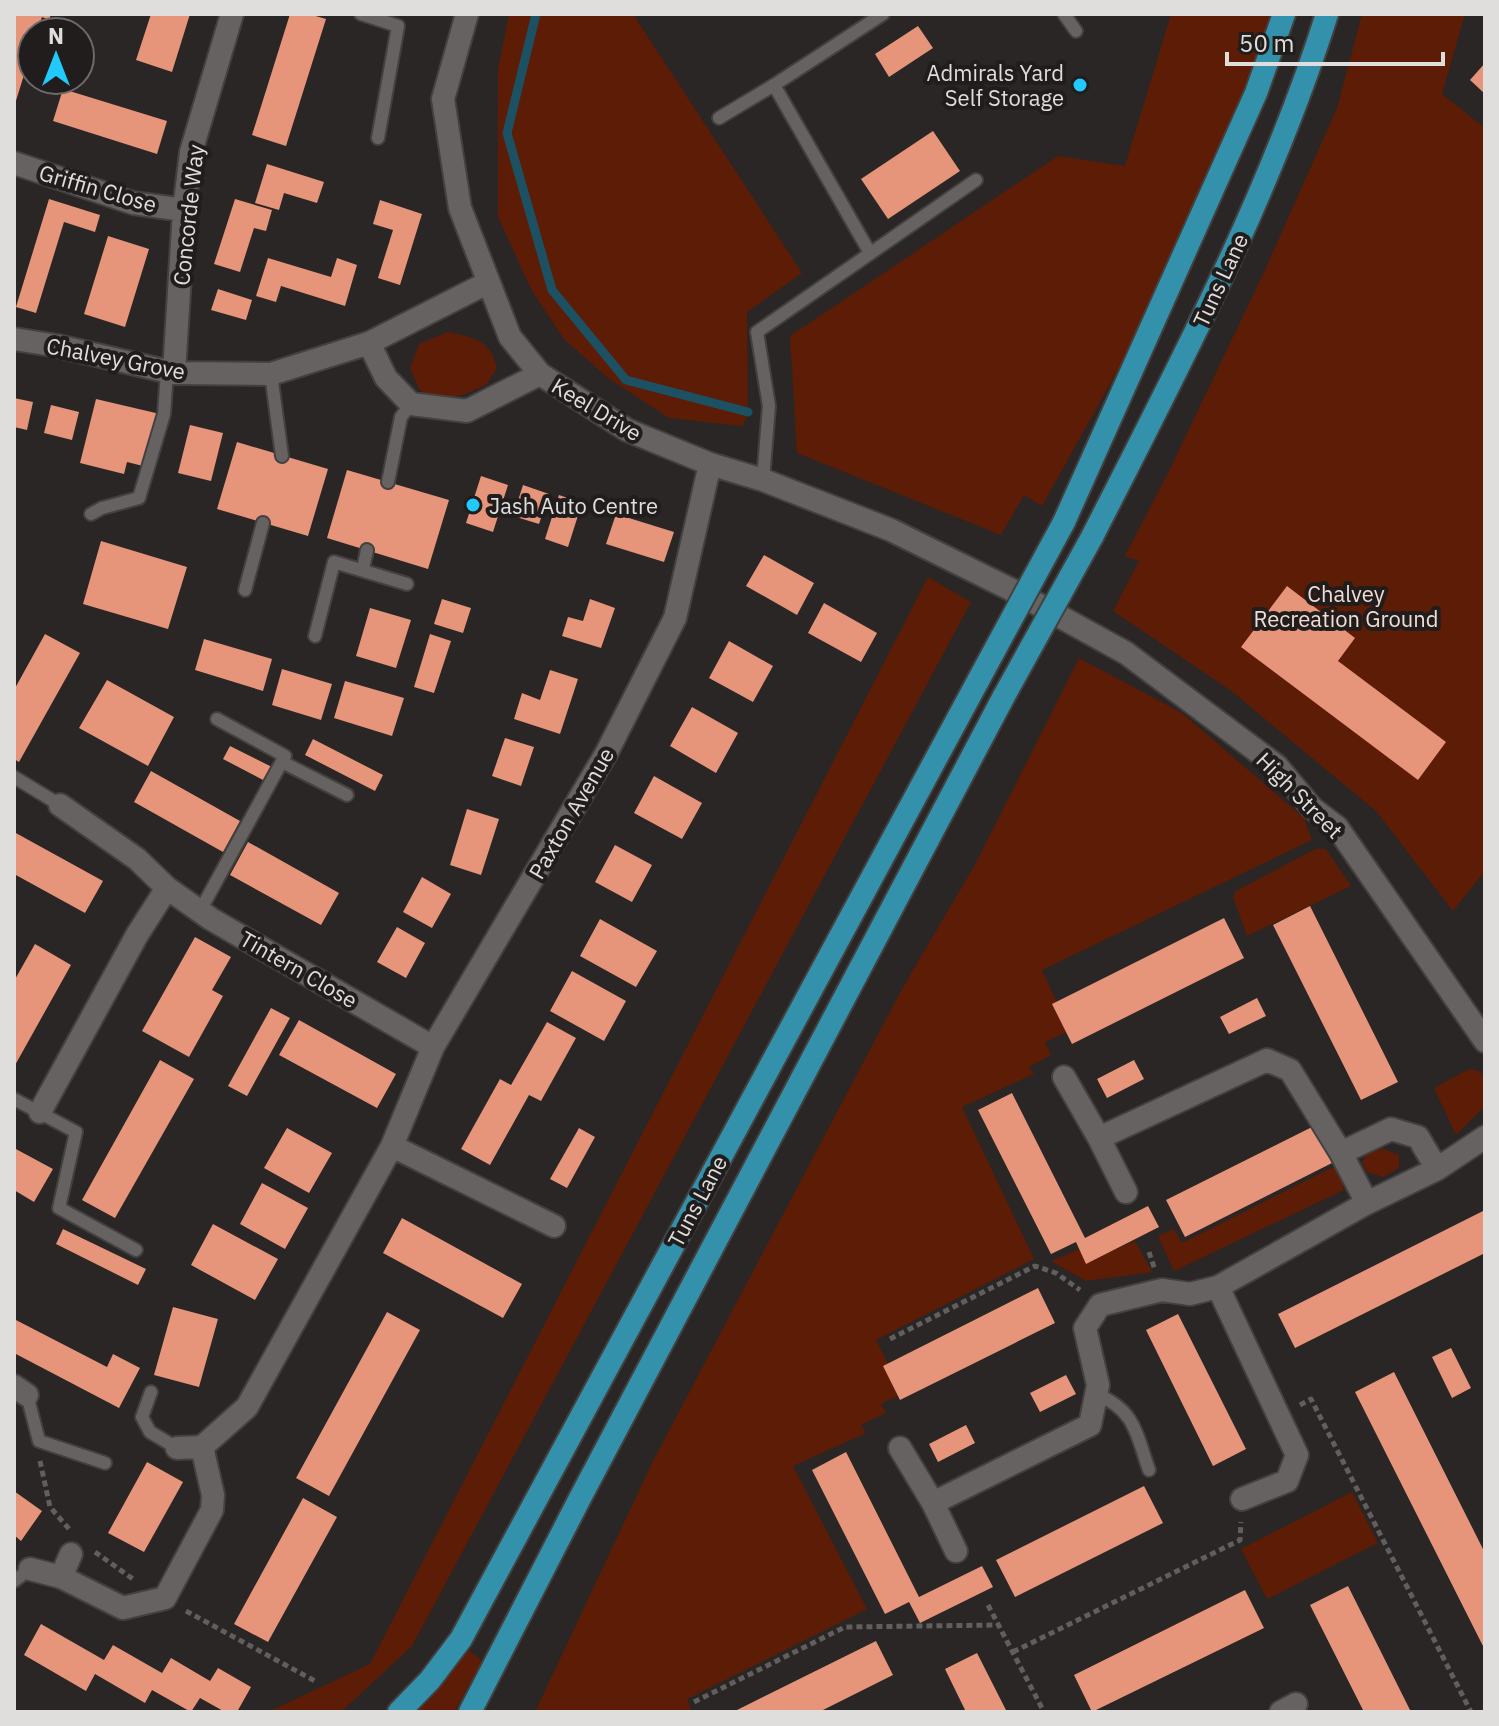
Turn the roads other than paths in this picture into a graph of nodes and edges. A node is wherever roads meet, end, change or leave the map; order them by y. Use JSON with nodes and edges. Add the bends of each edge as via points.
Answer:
{"nodes":[{"id":1,"x":232,"y":14,"type":"edge"},
{"id":2,"x":361,"y":14,"type":"edge"},
{"id":3,"x":467,"y":14,"type":"edge"},
{"id":4,"x":883,"y":14,"type":"edge"},
{"id":5,"x":1064,"y":14,"type":"edge"},
{"id":6,"x":1284,"y":14,"type":"edge"},
{"id":7,"x":1327,"y":14,"type":"edge"},
{"id":8,"x":1076,"y":31,"type":"dead end"},
{"id":9,"x":774,"y":85,"type":"junction"},
{"id":10,"x":719,"y":118,"type":"dead end"},
{"id":11,"x":378,"y":138,"type":"dead end"},
{"id":12,"x":14,"y":163,"type":"edge"},
{"id":13,"x":976,"y":180,"type":"dead end"},
{"id":14,"x":184,"y":210,"type":"junction"},
{"id":15,"x":870,"y":253,"type":"junction"},
{"id":16,"x":487,"y":283,"type":"junction"},
{"id":17,"x":14,"y":339,"type":"edge"},
{"id":18,"x":369,"y":343,"type":"junction"},
{"id":19,"x":171,"y":373,"type":"junction"},
{"id":20,"x":271,"y":374,"type":"junction"},
{"id":21,"x":540,"y":374,"type":"junction"},
{"id":22,"x":411,"y":404,"type":"junction"},
{"id":23,"x":282,"y":456,"type":"dead end"},
{"id":24,"x":710,"y":464,"type":"junction"},
{"id":25,"x":763,"y":480,"type":"junction"},
{"id":26,"x":388,"y":482,"type":"dead end"},
{"id":27,"x":91,"y":514,"type":"dead end"},
{"id":28,"x":263,"y":523,"type":"dead end"},
{"id":29,"x":367,"y":550,"type":"dead end"},
{"id":30,"x":363,"y":569,"type":"junction"},
{"id":31,"x":407,"y":584,"type":"dead end"},
{"id":32,"x":1010,"y":589,"type":"joint"},
{"id":33,"x":245,"y":590,"type":"dead end"},
{"id":34,"x":315,"y":636,"type":"dead end"},
{"id":35,"x":217,"y":719,"type":"dead end"},
{"id":36,"x":282,"y":762,"type":"junction"},
{"id":37,"x":14,"y":777,"type":"edge"},
{"id":38,"x":347,"y":795,"type":"dead end"},
{"id":39,"x":60,"y":805,"type":"joint"},
{"id":40,"x":167,"y":888,"type":"junction"},
{"id":41,"x":200,"y":911,"type":"junction"},
{"id":42,"x":1485,"y":1041,"type":"edge"},
{"id":43,"x":433,"y":1047,"type":"junction"},
{"id":44,"x":1064,"y":1077,"type":"dead end"},
{"id":45,"x":14,"y":1099,"type":"edge"},
{"id":46,"x":40,"y":1112,"type":"junction"},
{"id":47,"x":1485,"y":1137,"type":"edge"},
{"id":48,"x":1099,"y":1138,"type":"junction"},
{"id":49,"x":392,"y":1146,"type":"junction"},
{"id":50,"x":1341,"y":1153,"type":"junction"},
{"id":51,"x":1437,"y":1169,"type":"junction"},
{"id":52,"x":1126,"y":1192,"type":"dead end"},
{"id":53,"x":1367,"y":1203,"type":"junction"},
{"id":54,"x":554,"y":1226,"type":"dead end"},
{"id":55,"x":136,"y":1250,"type":"dead end"},
{"id":56,"x":1218,"y":1287,"type":"junction"},
{"id":57,"x":21,"y":1391,"type":"edge"},
{"id":58,"x":151,"y":1392,"type":"dead end"},
{"id":59,"x":1096,"y":1394,"type":"junction"},
{"id":60,"x":202,"y":1447,"type":"junction"},
{"id":61,"x":177,"y":1448,"type":"joint"},
{"id":62,"x":900,"y":1448,"type":"dead end"},
{"id":63,"x":105,"y":1463,"type":"dead end"},
{"id":64,"x":1149,"y":1470,"type":"dead end"},
{"id":65,"x":1242,"y":1499,"type":"road end"},
{"id":66,"x":933,"y":1503,"type":"junction"},
{"id":67,"x":956,"y":1551,"type":"dead end"},
{"id":68,"x":71,"y":1554,"type":"dead end"},
{"id":69,"x":22,"y":1575,"type":"edge"},
{"id":70,"x":61,"y":1577,"type":"junction"},
{"id":71,"x":399,"y":1712,"type":"edge"},
{"id":72,"x":470,"y":1712,"type":"edge"}],
"edges":[{"from":1,"to":14,"type":"street","name":"Concorde Way","via":[[191,152]]},
{"from":2,"to":11,"type":"lane","via":[[398,26]]},
{"from":3,"to":16,"type":"street","name":"Keel Drive","via":[[443,99],[460,208]]},
{"from":4,"to":9,"type":"lane"},
{"from":5,"to":8,"type":"lane"},
{"from":6,"to":71,"type":"main road","name":"Tuns Lane","bridge":true,"via":[[1256,93],[1064,522],[461,1639]]},
{"from":7,"to":72,"type":"main road","name":"Tuns Lane","bridge":true,"via":[[1310,70],[1224,278]]},
{"from":9,"to":10,"type":"lane"},
{"from":9,"to":15,"type":"lane"},
{"from":12,"to":14,"type":"street","name":"Griffin Close","via":[[133,203]]},
{"from":13,"to":15,"type":"lane"},
{"from":14,"to":19,"type":"street","name":"Concorde Way"},
{"from":15,"to":25,"type":"lane","via":[[757,332],[769,406]]},
{"from":16,"to":18,"type":"street","name":"Chalvey Grove"},
{"from":16,"to":21,"type":"street","name":"Keel Drive","via":[[510,337]]},
{"from":17,"to":19,"type":"street","name":"Chalvey Grove"},
{"from":18,"to":20,"type":"street","name":"Chalvey Grove"},
{"from":18,"to":22,"type":"street","via":[[386,378]]},
{"from":19,"to":20,"type":"street","name":"Chalvey Grove"},
{"from":19,"to":27,"type":"lane","via":[[139,498]]},
{"from":20,"to":23,"type":"lane"},
{"from":21,"to":22,"type":"street","via":[[467,411]]},
{"from":21,"to":24,"type":"street","name":"Keel Drive","via":[[627,430]]},
{"from":22,"to":26,"type":"lane","via":[[401,417]]},
{"from":24,"to":25,"type":"street","name":"Keel Drive"},
{"from":24,"to":43,"type":"street","name":"Paxton Avenue","via":[[675,618],[607,752]]},
{"from":25,"to":32,"type":"street","name":"Keel Drive","via":[[891,530]]},
{"from":28,"to":33,"type":"lane"},
{"from":29,"to":30,"type":"lane"},
{"from":30,"to":31,"type":"lane"},
{"from":30,"to":34,"type":"lane","via":[[334,562]]},
{"from":32,"to":42,"type":"street","name":"High Street","via":[[1126,653],[1277,766],[1312,808],[1337,827]]},
{"from":35,"to":36,"type":"lane","via":[[285,756]]},
{"from":36,"to":38,"type":"lane"},
{"from":36,"to":41,"type":"lane"},
{"from":37,"to":39,"type":"lane"},
{"from":39,"to":40,"type":"street","name":"Tintern Close","via":[[137,859]]},
{"from":40,"to":41,"type":"street","name":"Tintern Close"},
{"from":40,"to":46,"type":"street"},
{"from":41,"to":43,"type":"street","name":"Tintern Close"},
{"from":43,"to":49,"type":"street","name":"Paxton Avenue"},
{"from":44,"to":48,"type":"street"},
{"from":45,"to":46,"type":"lane"},
{"from":46,"to":55,"type":"lane","via":[[76,1132],[59,1208]]},
{"from":47,"to":51,"type":"street"},
{"from":48,"to":50,"type":"street","via":[[1267,1060],[1290,1070]]},
{"from":48,"to":52,"type":"street"},
{"from":49,"to":54,"type":"street"},
{"from":49,"to":60,"type":"street","name":"Paxton Avenue","via":[[247,1407]]},
{"from":50,"to":51,"type":"street","via":[[1391,1129],[1418,1137]]},
{"from":50,"to":53,"type":"street"},
{"from":51,"to":53,"type":"street"},
{"from":53,"to":56,"type":"street"},
{"from":56,"to":59,"type":"street","via":[[1190,1294],[1162,1290],[1100,1305],[1085,1328]]},
{"from":56,"to":65,"type":"street","via":[[1297,1455],[1287,1481]]},
{"from":57,"to":63,"type":"lane","via":[[39,1441]]},
{"from":58,"to":61,"type":"lane","via":[[142,1417],[150,1432]]},
{"from":59,"to":64,"type":"lane","via":[[1116,1402],[1127,1414]]},
{"from":59,"to":66,"type":"street","via":[[1090,1425]]},
{"from":60,"to":61,"type":"street"},
{"from":60,"to":70,"type":"street","via":[[212,1510],[165,1598],[123,1608]]},
{"from":62,"to":66,"type":"street"},
{"from":66,"to":67,"type":"street"},
{"from":68,"to":70,"type":"street"},
{"from":69,"to":70,"type":"street"}]}
